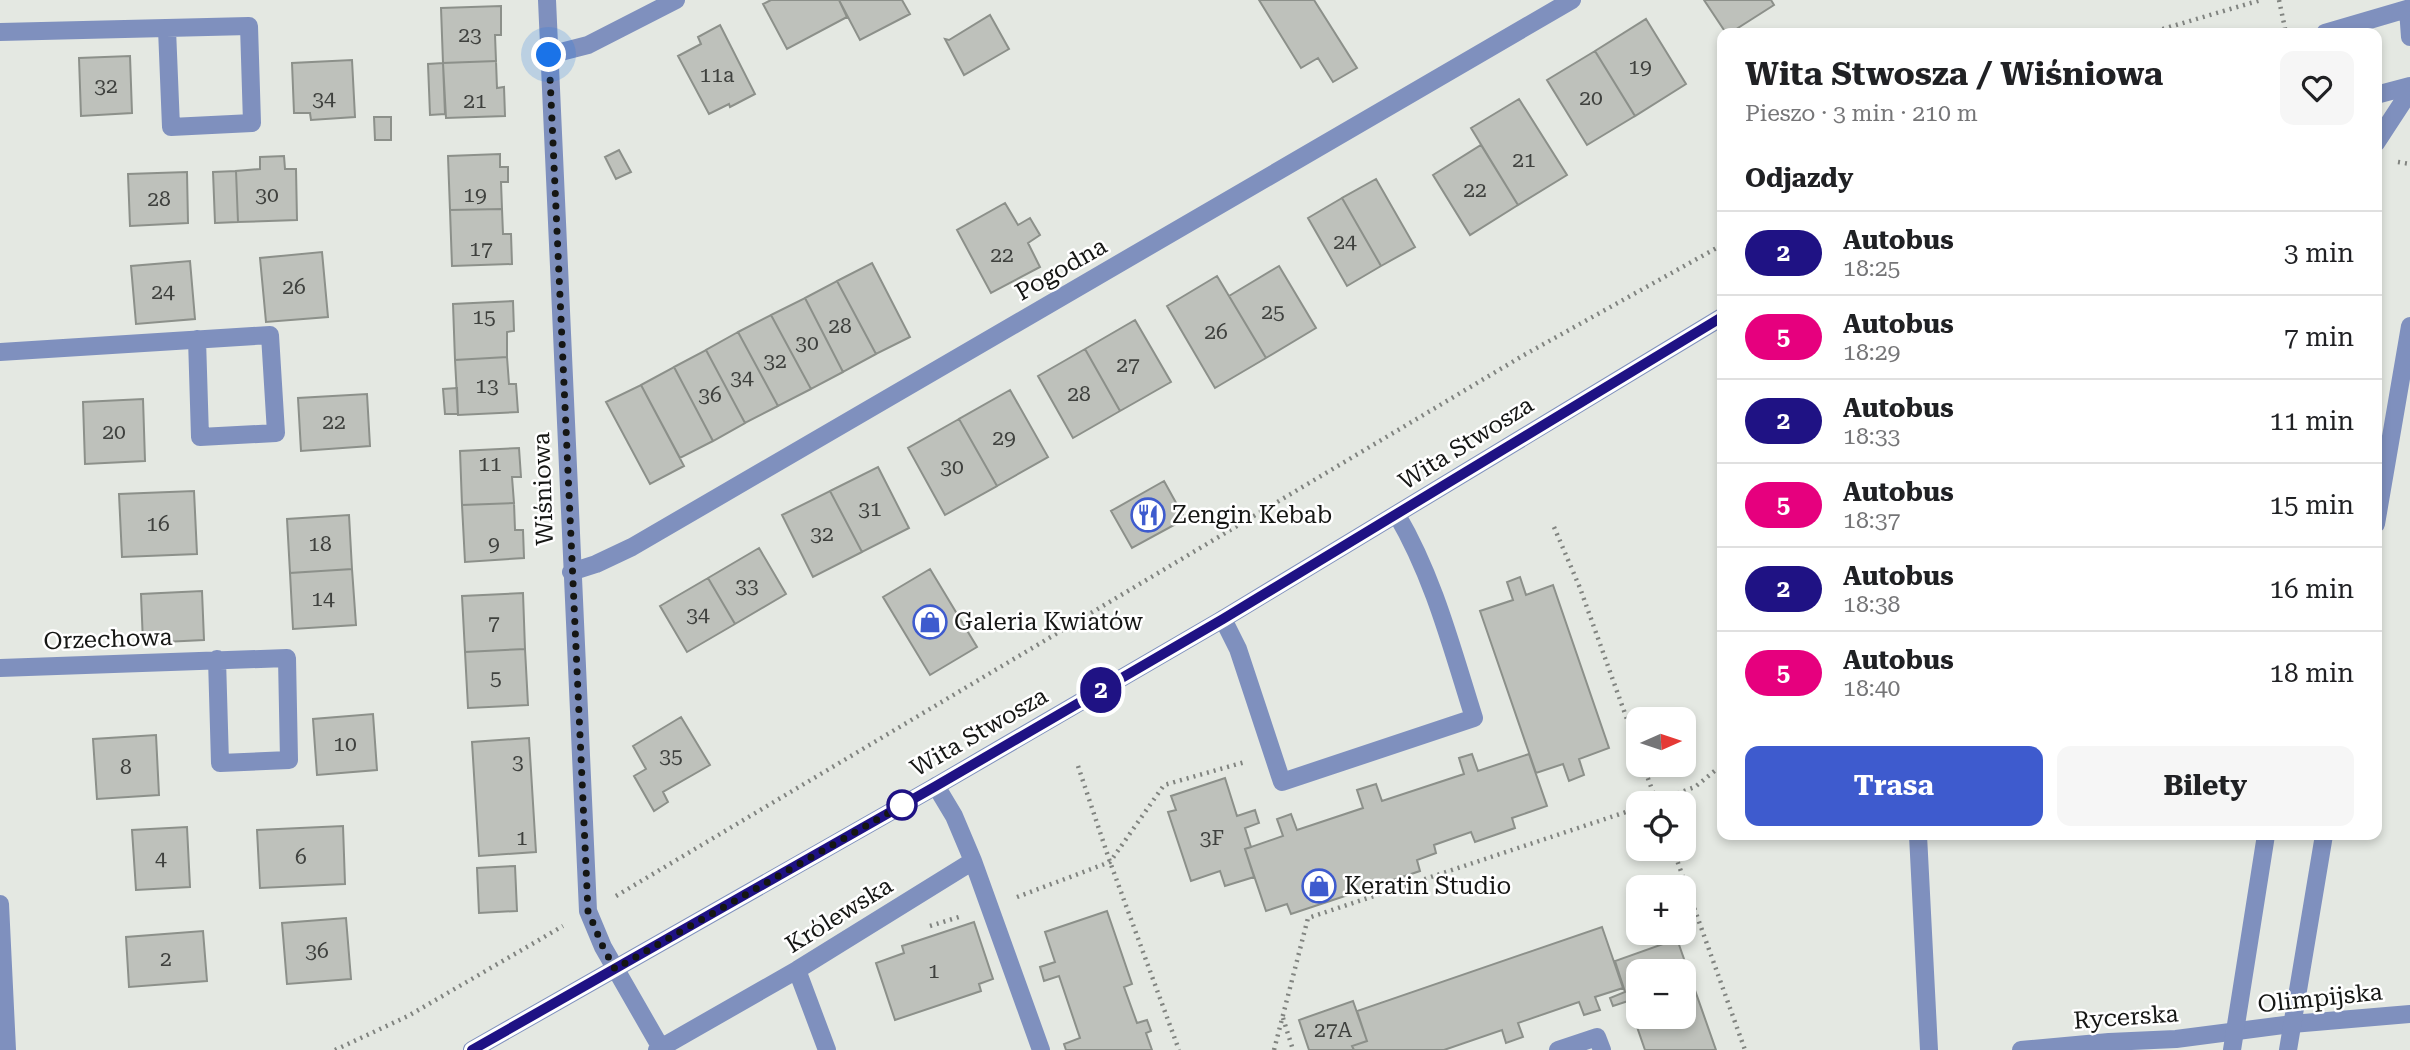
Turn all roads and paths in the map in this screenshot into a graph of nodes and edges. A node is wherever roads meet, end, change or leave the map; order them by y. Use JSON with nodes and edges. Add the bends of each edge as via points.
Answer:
{"nodes":[{"id":1,"x":547,"y":0,"type":"edge"},
{"id":2,"x":676,"y":0,"type":"edge"},
{"id":3,"x":1572,"y":0,"type":"edge"},
{"id":4,"x":2261,"y":0,"type":"edge"},
{"id":5,"x":2279,"y":0,"type":"edge"},
{"id":6,"x":2408,"y":6,"type":"edge"},
{"id":7,"x":2166,"y":28,"type":"edge"},
{"id":8,"x":2285,"y":28,"type":"edge"},
{"id":9,"x":2340,"y":28,"type":"edge"},
{"id":10,"x":167,"y":29,"type":"junction"},
{"id":11,"x":0,"y":32,"type":"edge"},
{"id":12,"x":2410,"y":37,"type":"edge"},
{"id":13,"x":549,"y":55,"type":"junction"},
{"id":14,"x":2410,"y":89,"type":"edge"},
{"id":15,"x":2382,"y":94,"type":"edge"},
{"id":16,"x":2382,"y":133,"type":"edge"},
{"id":17,"x":1717,"y":248,"type":"edge"},
{"id":18,"x":1717,"y":320,"type":"edge"},
{"id":19,"x":2410,"y":326,"type":"edge"},
{"id":20,"x":197,"y":339,"type":"junction"},
{"id":21,"x":0,"y":352,"type":"edge"},
{"id":22,"x":2382,"y":489,"type":"edge"},
{"id":23,"x":1397,"y":515,"type":"junction"},
{"id":24,"x":1554,"y":527,"type":"dead end"},
{"id":25,"x":571,"y":572,"type":"junction"},
{"id":26,"x":1223,"y":619,"type":"junction"},
{"id":27,"x":218,"y":659,"type":"junction"},
{"id":28,"x":0,"y":668,"type":"edge"},
{"id":29,"x":1626,"y":716,"type":"edge"},
{"id":30,"x":1273,"y":754,"type":"junction"},
{"id":31,"x":1078,"y":766,"type":"dead end"},
{"id":32,"x":1717,"y":769,"type":"edge"},
{"id":33,"x":936,"y":786,"type":"junction"},
{"id":34,"x":1685,"y":791,"type":"edge"},
{"id":35,"x":1626,"y":811,"type":"edge"},
{"id":36,"x":1918,"y":840,"type":"edge"},
{"id":37,"x":2265,"y":840,"type":"edge"},
{"id":38,"x":2323,"y":840,"type":"edge"},
{"id":39,"x":973,"y":861,"type":"junction"},
{"id":40,"x":1677,"y":861,"type":"edge"},
{"id":41,"x":1110,"y":862,"type":"junction"},
{"id":42,"x":0,"y":904,"type":"edge"},
{"id":43,"x":990,"y":907,"type":"junction"},
{"id":44,"x":588,"y":911,"type":"junction"},
{"id":45,"x":923,"y":928,"type":"dead end"},
{"id":46,"x":615,"y":969,"type":"junction"},
{"id":47,"x":797,"y":970,"type":"junction"},
{"id":48,"x":2410,"y":1014,"type":"edge"},
{"id":49,"x":1282,"y":1018,"type":"junction"},
{"id":50,"x":2292,"y":1024,"type":"junction"},
{"id":51,"x":2235,"y":1032,"type":"junction"},
{"id":52,"x":659,"y":1049,"type":"edge"},
{"id":53,"x":8,"y":1050,"type":"edge"},
{"id":54,"x":335,"y":1050,"type":"edge"},
{"id":55,"x":472,"y":1050,"type":"edge"},
{"id":56,"x":827,"y":1050,"type":"edge"},
{"id":57,"x":1041,"y":1050,"type":"edge"},
{"id":58,"x":1179,"y":1050,"type":"edge"},
{"id":59,"x":1274,"y":1050,"type":"edge"},
{"id":60,"x":1293,"y":1050,"type":"edge"},
{"id":61,"x":1558,"y":1050,"type":"edge"},
{"id":62,"x":1602,"y":1050,"type":"edge"},
{"id":63,"x":1745,"y":1050,"type":"edge"},
{"id":64,"x":1929,"y":1050,"type":"edge"},
{"id":65,"x":2021,"y":1050,"type":"edge"},
{"id":66,"x":2232,"y":1050,"type":"edge"},
{"id":67,"x":2288,"y":1050,"type":"edge"}],
"edges":[{"from":1,"to":13,"type":"street","name":"Wiśniowa"},
{"from":2,"to":13,"type":"street","via":[[588,45]]},
{"from":3,"to":25,"type":"street","name":"Pogodna","via":[[632,547]]},
{"from":4,"to":7,"type":"path"},
{"from":5,"to":8,"type":"path"},
{"from":6,"to":9,"type":"street"},
{"from":6,"to":12,"type":"street"},
{"from":10,"to":10,"type":"street","via":[[249,26],[253,123],[171,128]]},
{"from":10,"to":11,"type":"street"},
{"from":13,"to":25,"type":"street","name":"Wiśniowa"},
{"from":14,"to":15,"type":"street"},
{"from":14,"to":16,"type":"street"},
{"from":17,"to":44,"type":"path","via":[[1524,355]]},
{"from":18,"to":23,"type":"street","name":"Wita Stwosza"},
{"from":19,"to":22,"type":"street"},
{"from":20,"to":20,"type":"street","via":[[270,335],[276,433],[200,437]]},
{"from":20,"to":21,"type":"street"},
{"from":23,"to":26,"type":"street","name":"Wita Stwosza"},
{"from":23,"to":30,"type":"street","via":[[1431,583],[1474,718],[1282,782]]},
{"from":24,"to":29,"type":"path"},
{"from":25,"to":44,"type":"street","name":"Wiśniowa"},
{"from":26,"to":30,"type":"street","via":[[1238,649]]},
{"from":26,"to":33,"type":"street","name":"Wita Stwosza"},
{"from":27,"to":27,"type":"street","name":"Orzechowa","via":[[287,658],[289,761],[219,763]]},
{"from":27,"to":28,"type":"street","name":"Orzechowa"},
{"from":30,"to":41,"type":"path","via":[[1164,785]]},
{"from":31,"to":41,"type":"path"},
{"from":32,"to":34,"type":"path"},
{"from":33,"to":39,"type":"street"},
{"from":33,"to":46,"type":"street","name":"Wita Stwosza"},
{"from":35,"to":49,"type":"path","via":[[1308,918]]},
{"from":36,"to":64,"type":"street"},
{"from":37,"to":51,"type":"street"},
{"from":38,"to":50,"type":"street"},
{"from":39,"to":43,"type":"street"},
{"from":39,"to":47,"type":"street","name":"Królewska"},
{"from":40,"to":63,"type":"path"},
{"from":41,"to":43,"type":"path"},
{"from":41,"to":58,"type":"path"},
{"from":42,"to":53,"type":"street"},
{"from":43,"to":45,"type":"path"},
{"from":43,"to":57,"type":"street"},
{"from":44,"to":46,"type":"street","name":"Wiśniowa"},
{"from":44,"to":54,"type":"path","via":[[408,1016]]},
{"from":46,"to":52,"type":"street","name":"Wiśniowa"},
{"from":46,"to":55,"type":"street","name":"Wita Stwosza"},
{"from":47,"to":52,"type":"street","name":"Królewska"},
{"from":47,"to":56,"type":"street"},
{"from":48,"to":50,"type":"street","name":"Olimpijska"},
{"from":49,"to":59,"type":"path"},
{"from":49,"to":60,"type":"path"},
{"from":50,"to":51,"type":"street","name":"Olimpijska"},
{"from":50,"to":67,"type":"street"},
{"from":51,"to":65,"type":"street","name":"Rycerska"},
{"from":51,"to":66,"type":"street"},
{"from":61,"to":62,"type":"street","via":[[1597,1037]]}]}
